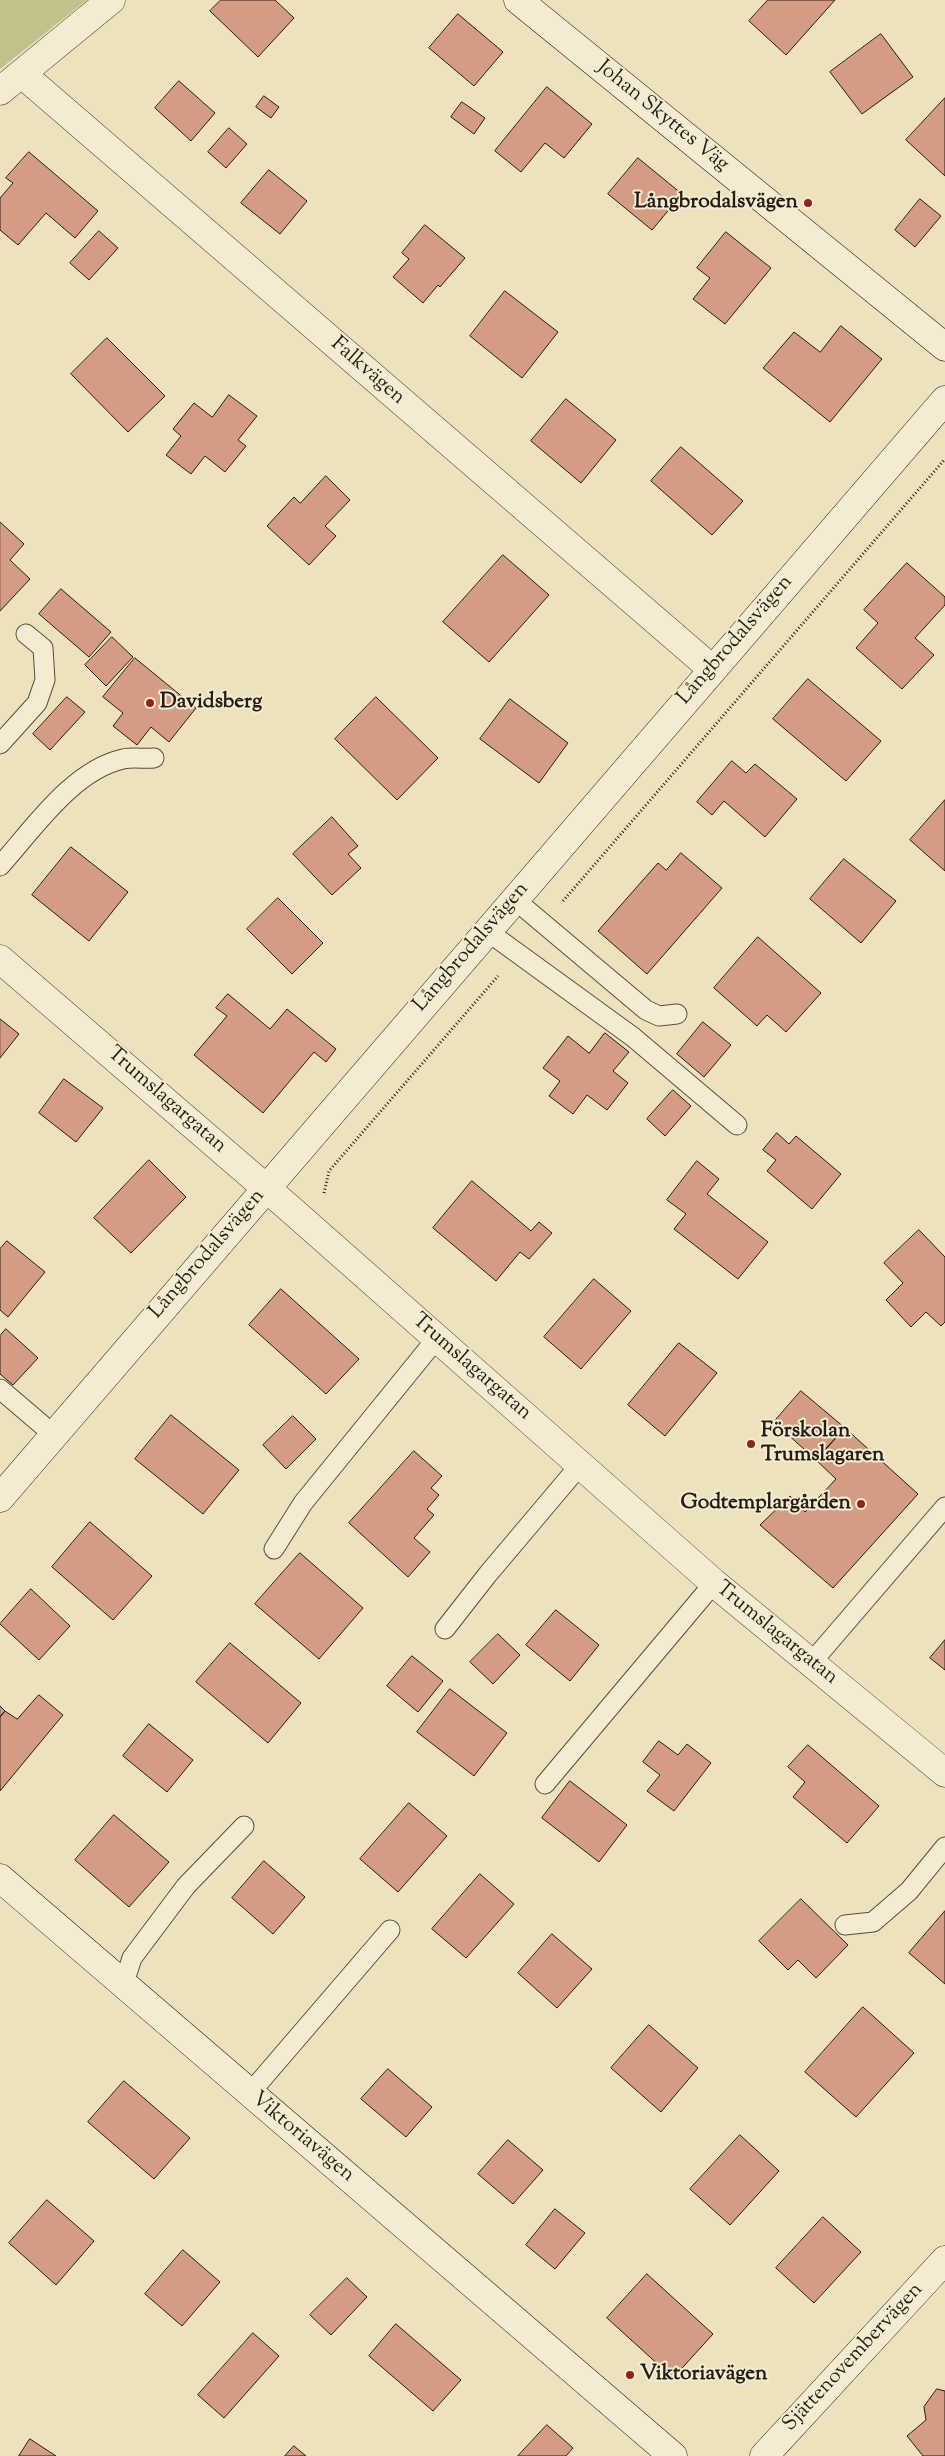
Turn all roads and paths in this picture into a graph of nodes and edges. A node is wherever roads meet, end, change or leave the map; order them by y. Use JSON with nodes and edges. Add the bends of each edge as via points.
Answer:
{"nodes":[{"id":1,"x":111,"y":0,"type":"edge"},
{"id":2,"x":518,"y":0,"type":"edge"},
{"id":3,"x":22,"y":74,"type":"junction"},
{"id":4,"x":0,"y":91,"type":"edge"},
{"id":5,"x":945,"y":347,"type":"edge"},
{"id":6,"x":945,"y":400,"type":"edge"},
{"id":7,"x":945,"y":459,"type":"edge"},
{"id":8,"x":26,"y":634,"type":"dead end"},
{"id":9,"x":712,"y":669,"type":"junction"},
{"id":10,"x":0,"y":744,"type":"edge"},
{"id":11,"x":154,"y":758,"type":"dead end"},
{"id":12,"x":0,"y":866,"type":"edge"},
{"id":13,"x":514,"y":899,"type":"junction"},
{"id":14,"x":543,"y":924,"type":"junction"},
{"id":15,"x":487,"y":931,"type":"junction"},
{"id":16,"x":518,"y":954,"type":"junction"},
{"id":17,"x":0,"y":959,"type":"edge"},
{"id":18,"x":677,"y":1014,"type":"dead end"},
{"id":19,"x":737,"y":1125,"type":"dead end"},
{"id":20,"x":266,"y":1187,"type":"junction"},
{"id":21,"x":325,"y":1196,"type":"dead end"},
{"id":22,"x":437,"y":1338,"type":"junction"},
{"id":23,"x":0,"y":1389,"type":"edge"},
{"id":24,"x":54,"y":1434,"type":"junction"},
{"id":25,"x":580,"y":1465,"type":"junction"},
{"id":26,"x":0,"y":1498,"type":"edge"},
{"id":27,"x":945,"y":1507,"type":"edge"},
{"id":28,"x":274,"y":1549,"type":"dead end"},
{"id":29,"x":714,"y":1583,"type":"junction"},
{"id":30,"x":446,"y":1629,"type":"dead end"},
{"id":31,"x":811,"y":1663,"type":"junction"},
{"id":32,"x":945,"y":1773,"type":"edge"},
{"id":33,"x":545,"y":1784,"type":"dead end"},
{"id":34,"x":244,"y":1826,"type":"dead end"},
{"id":35,"x":945,"y":1847,"type":"edge"},
{"id":36,"x":0,"y":1878,"type":"edge"},
{"id":37,"x":845,"y":1925,"type":"dead end"},
{"id":38,"x":390,"y":1930,"type":"dead end"},
{"id":39,"x":124,"y":1986,"type":"junction"},
{"id":40,"x":250,"y":2093,"type":"junction"},
{"id":41,"x":945,"y":2260,"type":"edge"},
{"id":42,"x":674,"y":2456,"type":"edge"},
{"id":43,"x":764,"y":2456,"type":"edge"}],
"edges":[{"from":1,"to":3,"type":"street"},
{"from":2,"to":5,"type":"street","name":"Johan Skyttes Väg"},
{"from":3,"to":4,"type":"street"},
{"from":3,"to":9,"type":"street","name":"Falkvägen"},
{"from":6,"to":9,"type":"street","name":"Långbrodalsvägen"},
{"from":7,"to":14,"type":"path"},
{"from":8,"to":10,"type":"lane","via":[[44,648],[45,680],[37,703]]},
{"from":9,"to":13,"type":"street","name":"Långbrodalsvägen"},
{"from":11,"to":12,"type":"lane","via":[[124,759],[96,769],[75,783]]},
{"from":13,"to":14,"type":"lane"},
{"from":13,"to":15,"type":"street","name":"Långbrodalsvägen"},
{"from":14,"to":18,"type":"lane","via":[[646,1010],[659,1016]]},
{"from":15,"to":16,"type":"lane"},
{"from":15,"to":20,"type":"street","name":"Långbrodalsvägen"},
{"from":16,"to":19,"type":"lane","via":[[633,1036]]},
{"from":16,"to":21,"type":"path","via":[[329,1171],[323,1191]]},
{"from":17,"to":20,"type":"street","name":"Trumslagargatan"},
{"from":20,"to":22,"type":"street","name":"Trumslagargatan"},
{"from":20,"to":24,"type":"street","name":"Långbrodalsvägen"},
{"from":22,"to":25,"type":"street","name":"Trumslagargatan"},
{"from":22,"to":28,"type":"lane","via":[[302,1503]]},
{"from":23,"to":24,"type":"lane"},
{"from":24,"to":26,"type":"street","name":"Långbrodalsvägen"},
{"from":25,"to":29,"type":"street","name":"Trumslagargatan"},
{"from":25,"to":30,"type":"lane"},
{"from":27,"to":31,"type":"lane"},
{"from":29,"to":31,"type":"street","name":"Trumslagargatan"},
{"from":29,"to":33,"type":"lane"},
{"from":31,"to":32,"type":"street","name":"Trumslagargatan"},
{"from":34,"to":39,"type":"lane","via":[[186,1886],[132,1958]]},
{"from":35,"to":37,"type":"lane","via":[[909,1891],[873,1922]]},
{"from":36,"to":39,"type":"street","name":"Viktoriavägen"},
{"from":38,"to":40,"type":"lane"},
{"from":39,"to":40,"type":"street","name":"Viktoriavägen"},
{"from":40,"to":42,"type":"street","name":"Viktoriavägen"},
{"from":41,"to":43,"type":"street","name":"Sjättenovembervägen"}]}
